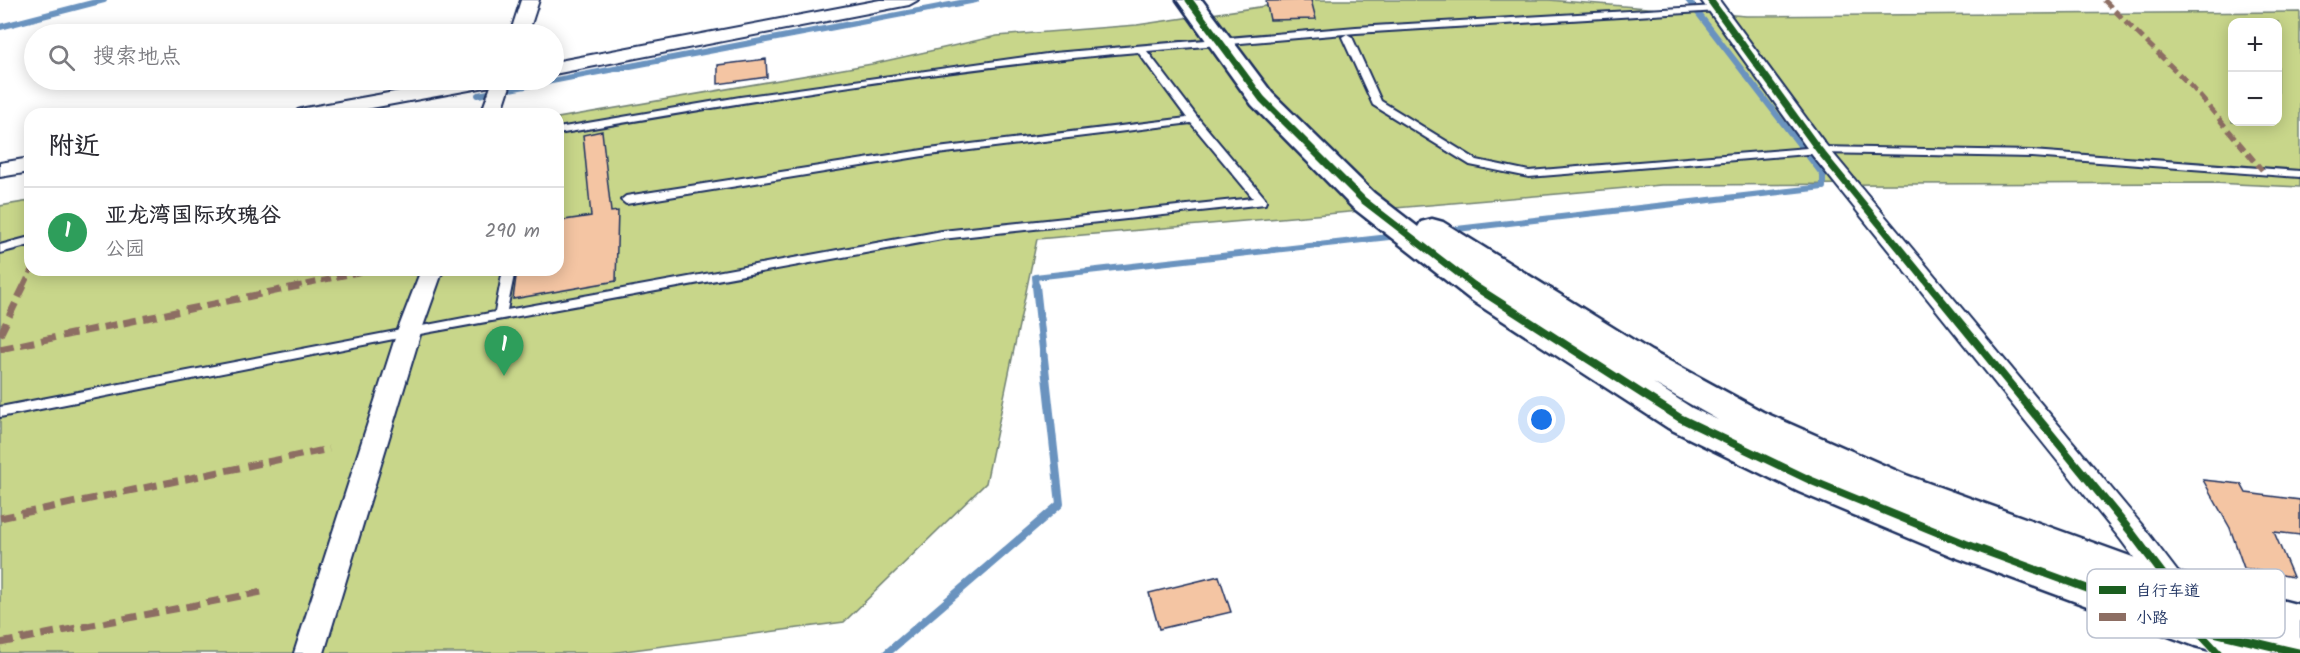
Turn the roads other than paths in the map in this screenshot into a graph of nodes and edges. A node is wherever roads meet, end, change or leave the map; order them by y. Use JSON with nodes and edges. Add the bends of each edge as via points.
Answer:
{"nodes":[{"id":1,"x":530,"y":0,"type":"edge"},
{"id":2,"x":909,"y":0,"type":"edge"},
{"id":3,"x":1199,"y":4,"type":"edge"},
{"id":4,"x":1713,"y":4,"type":"edge"},
{"id":5,"x":522,"y":24,"type":"edge"},
{"id":6,"x":1347,"y":37,"type":"dead end"},
{"id":7,"x":1141,"y":49,"type":"junction"},
{"id":8,"x":564,"y":66,"type":"edge"},
{"id":9,"x":436,"y":90,"type":"edge"},
{"id":10,"x":499,"y":90,"type":"edge"},
{"id":11,"x":338,"y":108,"type":"edge"},
{"id":12,"x":493,"y":108,"type":"edge"},
{"id":13,"x":1194,"y":120,"type":"junction"},
{"id":14,"x":564,"y":130,"type":"edge"},
{"id":15,"x":1819,"y":150,"type":"junction"},
{"id":16,"x":24,"y":166,"type":"edge"},
{"id":17,"x":0,"y":170,"type":"edge"},
{"id":18,"x":2300,"y":174,"type":"edge"},
{"id":19,"x":626,"y":200,"type":"dead end"},
{"id":20,"x":24,"y":243,"type":"edge"},
{"id":21,"x":0,"y":249,"type":"edge"},
{"id":22,"x":430,"y":276,"type":"edge"},
{"id":23,"x":508,"y":276,"type":"edge"},
{"id":24,"x":500,"y":315,"type":"junction"},
{"id":25,"x":409,"y":332,"type":"junction"},
{"id":26,"x":0,"y":412,"type":"edge"},
{"id":27,"x":2119,"y":569,"type":"edge"},
{"id":28,"x":2159,"y":569,"type":"edge"},
{"id":29,"x":2087,"y":593,"type":"edge"},
{"id":30,"x":2285,"y":619,"type":"edge"},
{"id":31,"x":2300,"y":623,"type":"edge"},
{"id":32,"x":2206,"y":641,"type":"edge"},
{"id":33,"x":309,"y":653,"type":"edge"},
{"id":34,"x":2300,"y":653,"type":"edge"}],
"edges":[{"from":1,"to":5,"type":"street"},
{"from":2,"to":8,"type":"street"},
{"from":3,"to":27,"type":"main road","via":[[1287,102],[1422,223],[1639,360],[1751,422],[1893,486]]},
{"from":3,"to":29,"type":"main road","via":[[1262,99],[1363,200],[1482,292],[1680,418],[1812,481]]},
{"from":4,"to":7,"type":"lane"},
{"from":4,"to":15,"type":"street"},
{"from":6,"to":15,"type":"lane","via":[[1377,103],[1474,163],[1529,174]]},
{"from":7,"to":13,"type":"lane"},
{"from":7,"to":14,"type":"lane","via":[[1054,56]]},
{"from":9,"to":11,"type":"street"},
{"from":10,"to":12,"type":"street"},
{"from":13,"to":19,"type":"lane","via":[[929,152]]},
{"from":13,"to":24,"type":"lane","via":[[1261,201],[942,235]]},
{"from":15,"to":18,"type":"lane","via":[[2032,154]]},
{"from":15,"to":28,"type":"street"},
{"from":16,"to":17,"type":"street"},
{"from":20,"to":21,"type":"lane"},
{"from":22,"to":25,"type":"street"},
{"from":23,"to":24,"type":"lane"},
{"from":24,"to":25,"type":"lane"},
{"from":25,"to":26,"type":"lane"},
{"from":25,"to":33,"type":"street"},
{"from":30,"to":31,"type":"main road"},
{"from":32,"to":34,"type":"main road"}]}
